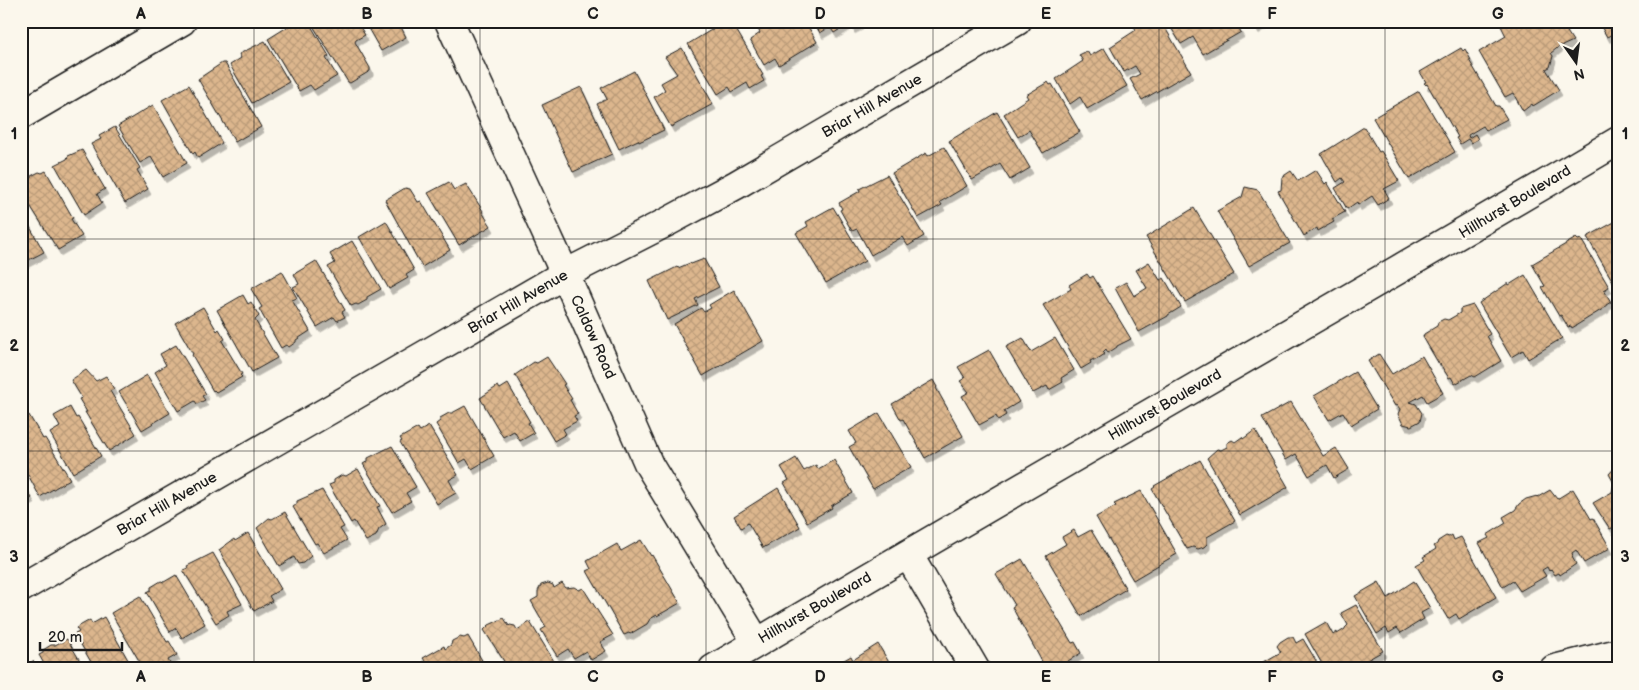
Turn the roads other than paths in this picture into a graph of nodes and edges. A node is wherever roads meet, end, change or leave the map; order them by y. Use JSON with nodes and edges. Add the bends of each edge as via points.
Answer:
{"nodes":[{"id":1,"x":182,"y":21,"type":"edge"},
{"id":2,"x":449,"y":21,"type":"edge"},
{"id":3,"x":1017,"y":21,"type":"edge"},
{"id":4,"x":21,"y":114,"type":"edge"},
{"id":5,"x":1618,"y":142,"type":"edge"},
{"id":6,"x":565,"y":274,"type":"junction"},
{"id":7,"x":908,"y":554,"type":"junction"},
{"id":8,"x":21,"y":588,"type":"edge"},
{"id":9,"x":756,"y":643,"type":"junction"},
{"id":10,"x":1618,"y":653,"type":"edge"},
{"id":11,"x":712,"y":669,"type":"edge"},
{"id":12,"x":975,"y":669,"type":"edge"},
{"id":13,"x":1554,"y":669,"type":"edge"}],
"edges":[{"from":1,"to":4,"type":"street"},
{"from":2,"to":6,"type":"street","name":"Caldow Road"},
{"from":3,"to":6,"type":"street","name":"Briar Hill Avenue","via":[[736,184]]},
{"from":5,"to":7,"type":"street","name":"Hillhurst Boulevard"},
{"from":6,"to":8,"type":"street","name":"Briar Hill Avenue"},
{"from":6,"to":9,"type":"street","name":"Caldow Road","via":[[649,465]]},
{"from":7,"to":9,"type":"street","name":"Hillhurst Boulevard"},
{"from":7,"to":12,"type":"street"},
{"from":9,"to":11,"type":"street","name":"Hillhurst Boulevard"},
{"from":10,"to":13,"type":"street"}]}
